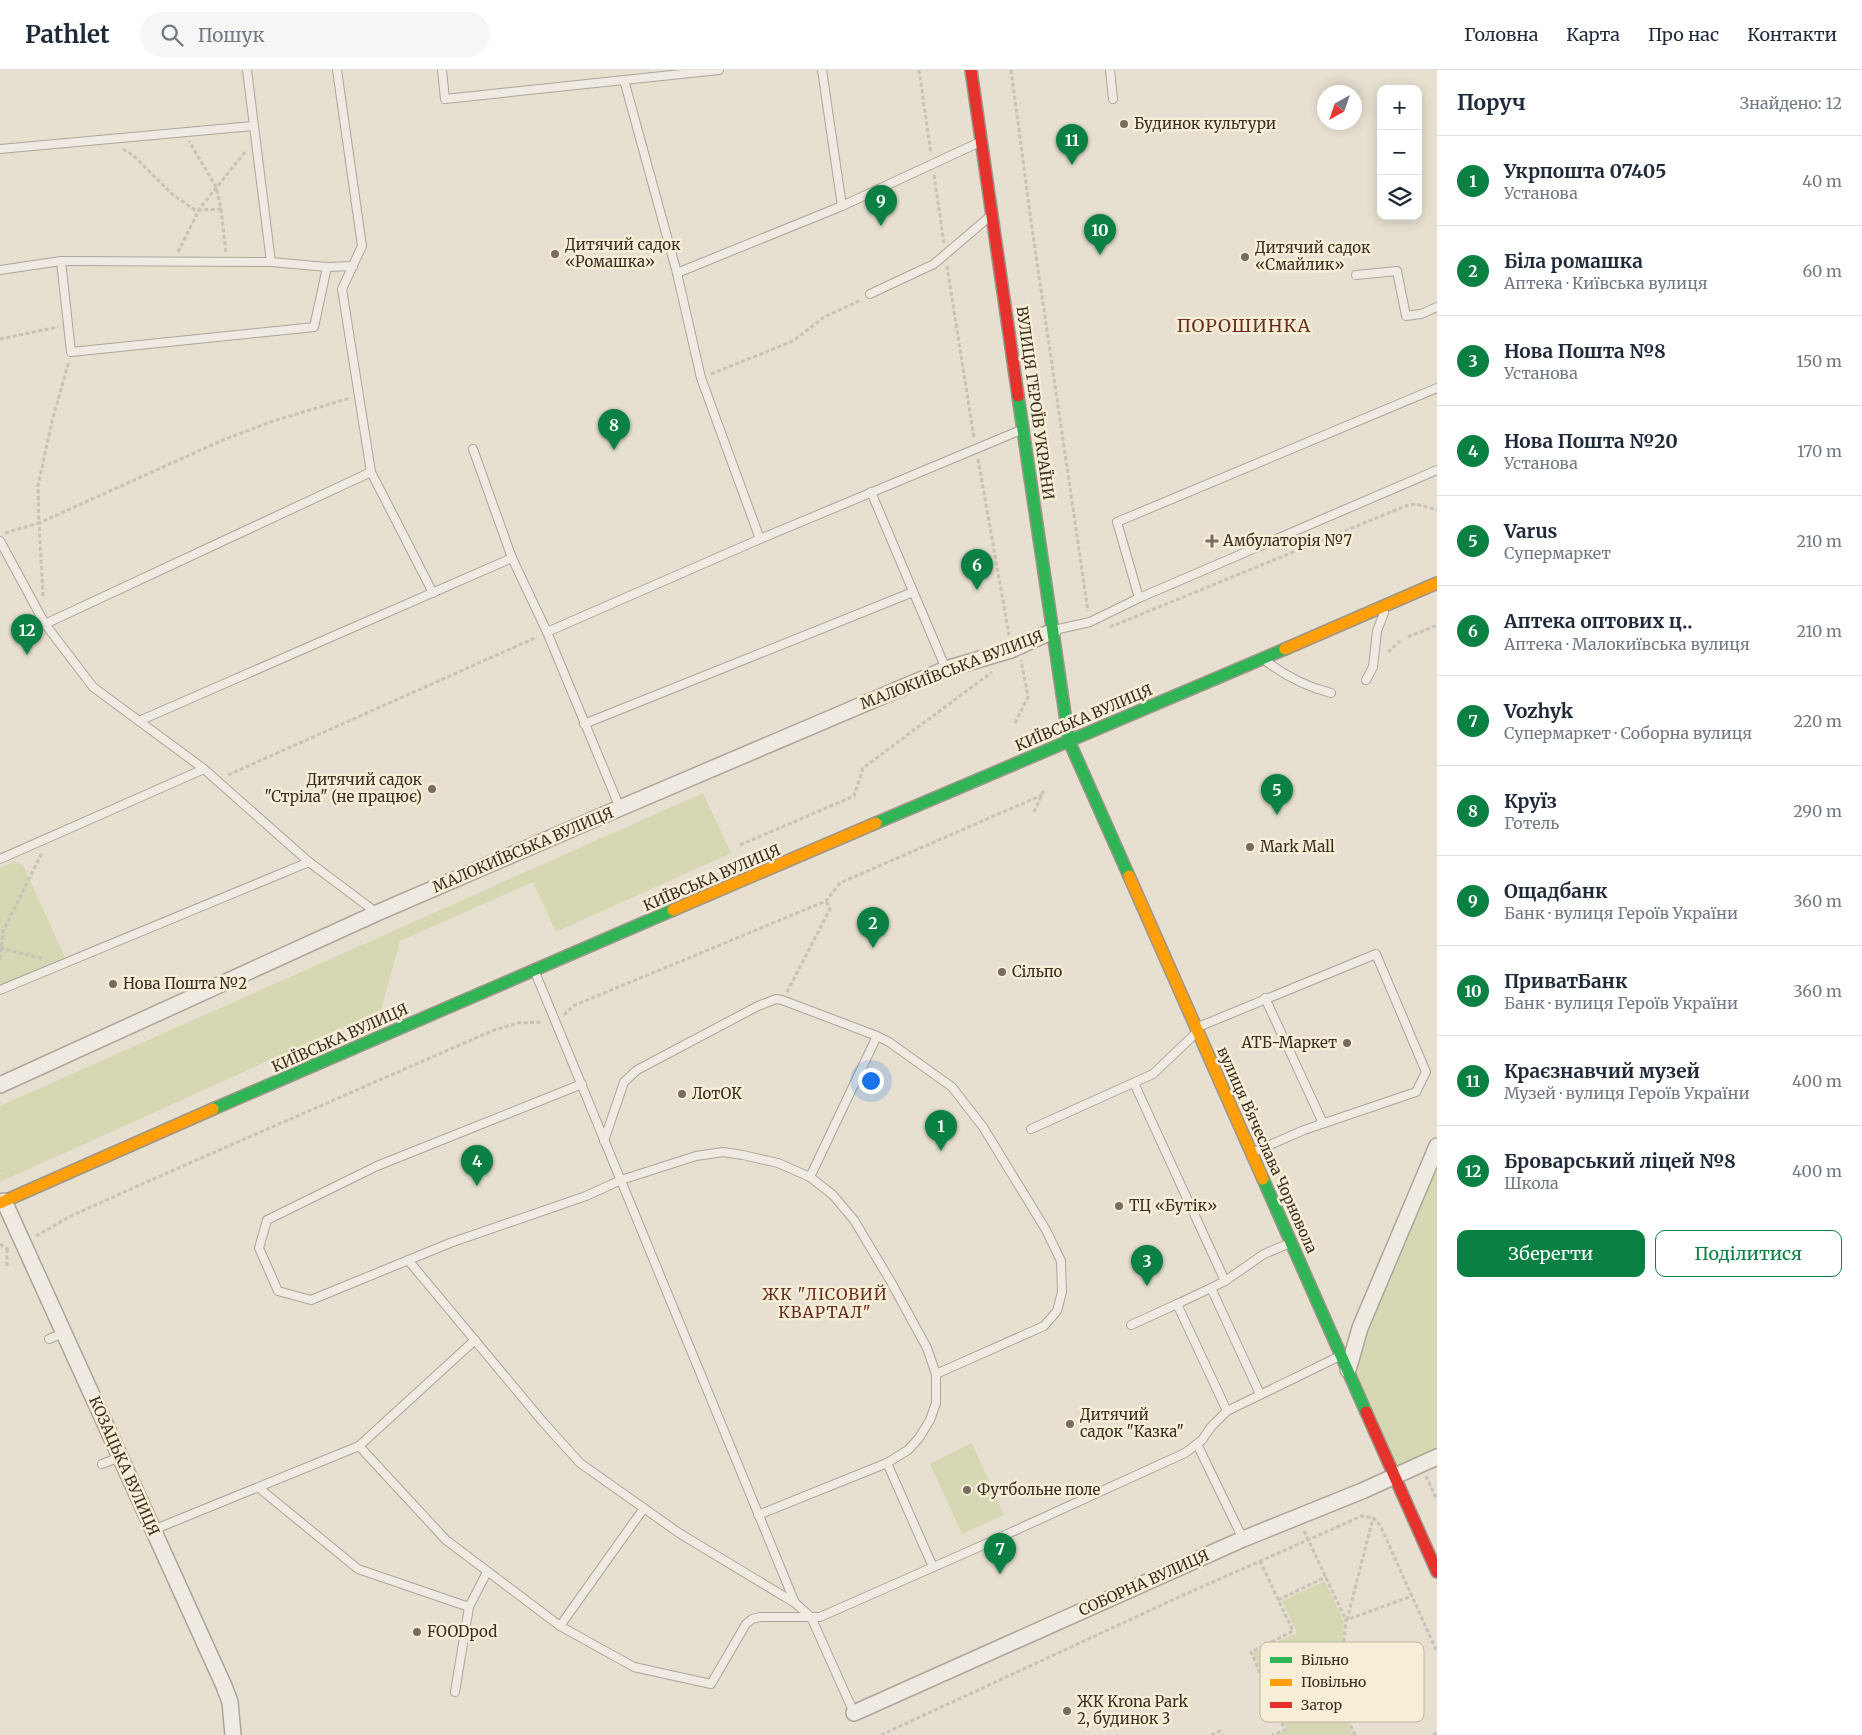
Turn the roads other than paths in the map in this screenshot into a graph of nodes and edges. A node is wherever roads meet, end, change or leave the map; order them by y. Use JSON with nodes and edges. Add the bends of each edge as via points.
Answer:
{"nodes":[{"id":1,"x":247,"y":70,"type":"edge"},
{"id":2,"x":337,"y":70,"type":"edge"},
{"id":3,"x":442,"y":70,"type":"edge"},
{"id":4,"x":719,"y":70,"type":"edge"},
{"id":5,"x":822,"y":70,"type":"edge"},
{"id":6,"x":972,"y":70,"type":"edge"},
{"id":7,"x":1110,"y":70,"type":"edge"},
{"id":8,"x":624,"y":80,"type":"junction"},
{"id":9,"x":1113,"y":99,"type":"dead end"},
{"id":10,"x":253,"y":126,"type":"junction"},
{"id":11,"x":982,"y":141,"type":"junction"},
{"id":12,"x":0,"y":149,"type":"edge"},
{"id":13,"x":842,"y":206,"type":"junction"},
{"id":14,"x":991,"y":215,"type":"junction"},
{"id":15,"x":61,"y":261,"type":"junction"},
{"id":16,"x":271,"y":262,"type":"junction"},
{"id":17,"x":353,"y":266,"type":"junction"},
{"id":18,"x":326,"y":267,"type":"junction"},
{"id":19,"x":0,"y":270,"type":"edge"},
{"id":20,"x":677,"y":273,"type":"junction"},
{"id":21,"x":1356,"y":276,"type":"dead end"},
{"id":22,"x":870,"y":294,"type":"road end"},
{"id":23,"x":1437,"y":307,"type":"edge"},
{"id":24,"x":1437,"y":388,"type":"edge"},
{"id":25,"x":1023,"y":429,"type":"junction"},
{"id":26,"x":474,"y":449,"type":"dead end"},
{"id":27,"x":1437,"y":470,"type":"edge"},
{"id":28,"x":371,"y":472,"type":"junction"},
{"id":29,"x":871,"y":492,"type":"junction"},
{"id":30,"x":760,"y":540,"type":"junction"},
{"id":31,"x":0,"y":541,"type":"edge"},
{"id":32,"x":512,"y":558,"type":"junction"},
{"id":33,"x":1437,"y":583,"type":"edge"},
{"id":34,"x":913,"y":592,"type":"junction"},
{"id":35,"x":433,"y":593,"type":"junction"},
{"id":36,"x":1139,"y":598,"type":"junction"},
{"id":37,"x":1388,"y":605,"type":"junction"},
{"id":38,"x":45,"y":624,"type":"junction"},
{"id":39,"x":1053,"y":631,"type":"junction"},
{"id":40,"x":547,"y":632,"type":"junction"},
{"id":41,"x":1263,"y":659,"type":"junction"},
{"id":42,"x":946,"y":669,"type":"junction"},
{"id":43,"x":1366,"y":680,"type":"dead end"},
{"id":44,"x":1331,"y":693,"type":"dead end"},
{"id":45,"x":139,"y":722,"type":"junction"},
{"id":46,"x":584,"y":724,"type":"junction"},
{"id":47,"x":1069,"y":741,"type":"junction"},
{"id":48,"x":204,"y":770,"type":"junction"},
{"id":49,"x":620,"y":808,"type":"junction"},
{"id":50,"x":0,"y":859,"type":"edge"},
{"id":51,"x":309,"y":862,"type":"junction"},
{"id":52,"x":377,"y":914,"type":"junction"},
{"id":53,"x":534,"y":970,"type":"junction"},
{"id":54,"x":0,"y":990,"type":"edge"},
{"id":55,"x":1265,"y":998,"type":"junction"},
{"id":56,"x":1197,"y":1029,"type":"junction"},
{"id":57,"x":877,"y":1036,"type":"junction"},
{"id":58,"x":1134,"y":1083,"type":"junction"},
{"id":59,"x":582,"y":1084,"type":"junction"},
{"id":60,"x":0,"y":1085,"type":"edge"},
{"id":61,"x":1323,"y":1123,"type":"junction"},
{"id":62,"x":1031,"y":1129,"type":"dead end"},
{"id":63,"x":604,"y":1142,"type":"junction"},
{"id":64,"x":1437,"y":1146,"type":"edge"},
{"id":65,"x":1252,"y":1153,"type":"junction"},
{"id":66,"x":810,"y":1177,"type":"junction"},
{"id":67,"x":621,"y":1180,"type":"junction"},
{"id":68,"x":2,"y":1202,"type":"edge"},
{"id":69,"x":1292,"y":1242,"type":"junction"},
{"id":70,"x":408,"y":1260,"type":"junction"},
{"id":71,"x":1225,"y":1281,"type":"junction"},
{"id":72,"x":1211,"y":1288,"type":"junction"},
{"id":73,"x":1177,"y":1304,"type":"junction"},
{"id":74,"x":1131,"y":1325,"type":"dead end"},
{"id":75,"x":64,"y":1333,"type":"junction"},
{"id":76,"x":49,"y":1340,"type":"dead end"},
{"id":77,"x":476,"y":1340,"type":"junction"},
{"id":78,"x":1341,"y":1355,"type":"junction"},
{"id":79,"x":1348,"y":1370,"type":"junction"},
{"id":80,"x":936,"y":1374,"type":"junction"},
{"id":81,"x":1260,"y":1394,"type":"junction"},
{"id":82,"x":1227,"y":1410,"type":"junction"},
{"id":83,"x":1197,"y":1444,"type":"junction"},
{"id":84,"x":359,"y":1446,"type":"junction"},
{"id":85,"x":120,"y":1457,"type":"junction"},
{"id":86,"x":1437,"y":1457,"type":"edge"},
{"id":87,"x":887,"y":1463,"type":"junction"},
{"id":88,"x":102,"y":1464,"type":"dead end"},
{"id":89,"x":1396,"y":1476,"type":"junction"},
{"id":90,"x":259,"y":1488,"type":"junction"},
{"id":91,"x":644,"y":1508,"type":"junction"},
{"id":92,"x":758,"y":1515,"type":"junction"},
{"id":93,"x":153,"y":1530,"type":"junction"},
{"id":94,"x":1243,"y":1539,"type":"junction"},
{"id":95,"x":933,"y":1568,"type":"junction"},
{"id":96,"x":487,"y":1572,"type":"junction"},
{"id":97,"x":1437,"y":1572,"type":"edge"},
{"id":98,"x":795,"y":1603,"type":"junction"},
{"id":99,"x":469,"y":1607,"type":"junction"},
{"id":100,"x":811,"y":1617,"type":"junction"},
{"id":101,"x":560,"y":1626,"type":"junction"},
{"id":102,"x":455,"y":1692,"type":"dead end"},
{"id":103,"x":854,"y":1713,"type":"joint"},
{"id":104,"x":232,"y":1735,"type":"edge"}],
"edges":[{"from":1,"to":10,"type":"lane"},
{"from":2,"to":17,"type":"lane","via":[[362,246]]},
{"from":3,"to":8,"type":"lane","via":[[445,99]]},
{"from":4,"to":8,"type":"lane"},
{"from":5,"to":13,"type":"lane"},
{"from":6,"to":11,"type":"main road","name":"ВУЛИЦЯ ГЕРОЇВ УКРАЇНИ"},
{"from":7,"to":9,"type":"lane"},
{"from":8,"to":20,"type":"lane"},
{"from":10,"to":12,"type":"lane"},
{"from":10,"to":16,"type":"lane"},
{"from":11,"to":13,"type":"lane"},
{"from":11,"to":14,"type":"main road","name":"ВУЛИЦЯ ГЕРОЇВ УКРАЇНИ"},
{"from":13,"to":20,"type":"lane"},
{"from":14,"to":22,"type":"lane","via":[[946,256]]},
{"from":14,"to":25,"type":"main road","name":"ВУЛИЦЯ ГЕРОЇВ УКРАЇНИ"},
{"from":15,"to":16,"type":"lane"},
{"from":15,"to":18,"type":"lane","via":[[71,352],[314,328]]},
{"from":15,"to":19,"type":"lane"},
{"from":16,"to":18,"type":"lane"},
{"from":17,"to":18,"type":"lane"},
{"from":17,"to":28,"type":"lane","via":[[342,289]]},
{"from":20,"to":30,"type":"lane","via":[[701,378]]},
{"from":21,"to":23,"type":"lane","via":[[1397,271],[1406,316]]},
{"from":24,"to":36,"type":"lane","via":[[1117,522]]},
{"from":25,"to":29,"type":"lane"},
{"from":25,"to":39,"type":"main road","name":"ВУЛИЦЯ ГЕРОЇВ УКРАЇНИ"},
{"from":26,"to":32,"type":"lane"},
{"from":27,"to":36,"type":"lane"},
{"from":28,"to":35,"type":"lane"},
{"from":28,"to":38,"type":"lane"},
{"from":29,"to":30,"type":"lane"},
{"from":29,"to":34,"type":"lane"},
{"from":30,"to":40,"type":"lane"},
{"from":31,"to":38,"type":"lane"},
{"from":32,"to":35,"type":"lane"},
{"from":32,"to":40,"type":"lane"},
{"from":33,"to":37,"type":"main road","name":"КИЇВСЬКА ВУЛИЦЯ"},
{"from":34,"to":42,"type":"lane"},
{"from":34,"to":46,"type":"lane"},
{"from":35,"to":45,"type":"lane"},
{"from":36,"to":39,"type":"lane","via":[[1090,622]]},
{"from":37,"to":41,"type":"main road","name":"КИЇВСЬКА ВУЛИЦЯ"},
{"from":37,"to":43,"type":"lane","via":[[1377,631],[1373,667]]},
{"from":38,"to":45,"type":"lane","via":[[93,687]]},
{"from":39,"to":42,"type":"street","name":"МАЛОКИЇВСЬКА ВУЛИЦЯ","via":[[1011,650]]},
{"from":39,"to":47,"type":"main road","name":"ВУЛИЦЯ ГЕРОЇВ УКРАЇНИ"},
{"from":40,"to":46,"type":"lane"},
{"from":41,"to":44,"type":"lane","via":[[1304,685]]},
{"from":41,"to":47,"type":"main road","name":"КИЇВСЬКА ВУЛИЦЯ"},
{"from":42,"to":49,"type":"street","name":"МАЛОКИЇВСЬКА ВУЛИЦЯ"},
{"from":45,"to":48,"type":"lane"},
{"from":46,"to":49,"type":"lane"},
{"from":47,"to":53,"type":"main road","name":"КИЇВСЬКА ВУЛИЦЯ"},
{"from":47,"to":56,"type":"main road","name":"вулиця Вʼячеслава Чорновола"},
{"from":48,"to":50,"type":"lane"},
{"from":48,"to":51,"type":"lane"},
{"from":49,"to":52,"type":"street","name":"МАЛОКИЇВСЬКА ВУЛИЦЯ"},
{"from":51,"to":52,"type":"lane"},
{"from":51,"to":54,"type":"lane"},
{"from":52,"to":60,"type":"street","name":"МАЛОКИЇВСЬКА ВУЛИЦЯ"},
{"from":53,"to":59,"type":"lane"},
{"from":53,"to":68,"type":"main road","name":"КИЇВСЬКА ВУЛИЦЯ"},
{"from":55,"to":56,"type":"lane"},
{"from":55,"to":61,"type":"lane"},
{"from":55,"to":61,"type":"lane","via":[[1376,954],[1426,1072],[1416,1092]]},
{"from":56,"to":58,"type":"lane","via":[[1153,1074]]},
{"from":56,"to":65,"type":"main road","name":"вулиця Вʼячеслава Чорновола"},
{"from":57,"to":63,"type":"lane","via":[[776,999],[630,1075],[624,1082]]},
{"from":57,"to":66,"type":"lane"},
{"from":57,"to":80,"type":"lane","via":[[952,1087],[983,1127],[1046,1230],[1061,1261],[1062,1292],[1057,1311],[1044,1326]]},
{"from":58,"to":62,"type":"lane"},
{"from":58,"to":71,"type":"lane"},
{"from":59,"to":63,"type":"lane"},
{"from":59,"to":70,"type":"lane","via":[[377,1166],[267,1220],[259,1248],[278,1291],[311,1300]]},
{"from":61,"to":65,"type":"lane"},
{"from":63,"to":67,"type":"lane"},
{"from":64,"to":79,"type":"street","via":[[1360,1328]]},
{"from":65,"to":69,"type":"main road","name":"вулиця Вʼячеслава Чорновола"},
{"from":66,"to":67,"type":"lane","via":[[778,1164],[723,1152],[696,1156]]},
{"from":66,"to":80,"type":"lane","via":[[833,1195],[854,1220],[922,1340]]},
{"from":67,"to":70,"type":"lane","via":[[586,1196]]},
{"from":67,"to":92,"type":"lane"},
{"from":68,"to":75,"type":"street","name":"КОЗАЦЬКА ВУЛИЦЯ"},
{"from":69,"to":71,"type":"lane","via":[[1264,1254]]},
{"from":69,"to":78,"type":"main road","name":"вулиця Вʼячеслава Чорновола"},
{"from":70,"to":77,"type":"lane"},
{"from":71,"to":72,"type":"lane"},
{"from":72,"to":73,"type":"lane"},
{"from":72,"to":81,"type":"lane"},
{"from":73,"to":74,"type":"lane"},
{"from":73,"to":82,"type":"lane"},
{"from":75,"to":76,"type":"lane"},
{"from":75,"to":85,"type":"street","name":"КОЗАЦЬКА ВУЛИЦЯ"},
{"from":77,"to":84,"type":"lane"},
{"from":77,"to":91,"type":"lane","via":[[580,1463]]},
{"from":78,"to":79,"type":"main road","name":"вулиця Вʼячеслава Чорновола"},
{"from":78,"to":81,"type":"lane"},
{"from":79,"to":89,"type":"main road","name":"вулиця Вʼячеслава Чорновола"},
{"from":80,"to":87,"type":"lane","via":[[936,1403],[930,1420],[908,1450]]},
{"from":81,"to":82,"type":"lane"},
{"from":82,"to":83,"type":"lane"},
{"from":83,"to":94,"type":"lane"},
{"from":83,"to":95,"type":"lane"},
{"from":84,"to":90,"type":"lane"},
{"from":84,"to":96,"type":"lane","via":[[446,1540]]},
{"from":85,"to":88,"type":"lane"},
{"from":85,"to":93,"type":"street","name":"КОЗАЦЬКА ВУЛИЦЯ"},
{"from":86,"to":89,"type":"street","name":"СОБОРНА ВУЛИЦЯ"},
{"from":87,"to":92,"type":"lane"},
{"from":87,"to":95,"type":"lane"},
{"from":89,"to":94,"type":"street","name":"СОБОРНА ВУЛИЦЯ"},
{"from":89,"to":97,"type":"main road","name":"вулиця Вʼячеслава Чорновола"},
{"from":90,"to":93,"type":"lane"},
{"from":90,"to":99,"type":"lane","via":[[358,1569]]},
{"from":91,"to":98,"type":"lane"},
{"from":91,"to":101,"type":"lane"},
{"from":92,"to":98,"type":"lane"},
{"from":93,"to":104,"type":"street","name":"КОЗАЦЬКА ВУЛИЦЯ","via":[[224,1686],[230,1702]]},
{"from":94,"to":103,"type":"street","name":"СОБОРНА ВУЛИЦЯ"},
{"from":95,"to":100,"type":"lane","via":[[820,1617]]},
{"from":96,"to":99,"type":"lane"},
{"from":96,"to":101,"type":"lane"},
{"from":98,"to":100,"type":"lane"},
{"from":99,"to":102,"type":"lane"},
{"from":100,"to":101,"type":"lane","via":[[752,1619],[711,1684],[634,1667]]},
{"from":100,"to":103,"type":"lane"}]}
